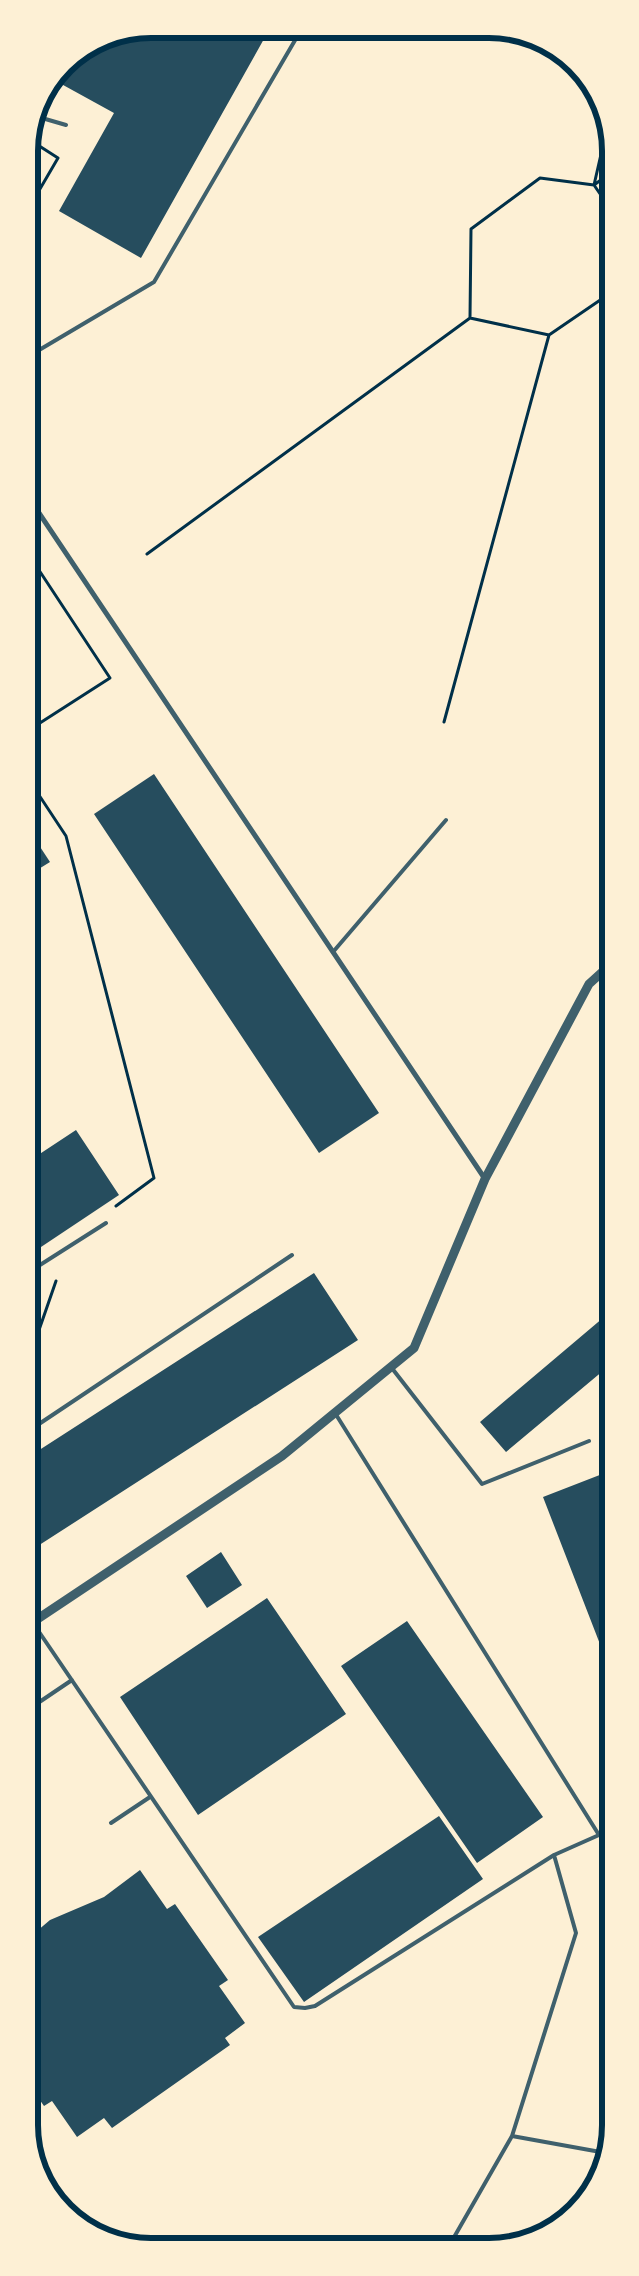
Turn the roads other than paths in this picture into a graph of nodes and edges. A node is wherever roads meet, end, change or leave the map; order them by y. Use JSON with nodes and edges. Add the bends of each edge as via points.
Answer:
{"nodes":[{"id":1,"x":295,"y":38,"type":"edge"},
{"id":2,"x":42,"y":118,"type":"edge"},
{"id":3,"x":66,"y":125,"type":"dead end"},
{"id":4,"x":38,"y":351,"type":"edge"},
{"id":5,"x":38,"y":511,"type":"edge"},
{"id":6,"x":446,"y":820,"type":"dead end"},
{"id":7,"x":334,"y":952,"type":"junction"},
{"id":8,"x":602,"y":973,"type":"edge"},
{"id":9,"x":485,"y":1179,"type":"junction"},
{"id":10,"x":106,"y":1222,"type":"dead end"},
{"id":11,"x":292,"y":1255,"type":"dead end"},
{"id":12,"x":38,"y":1267,"type":"edge"},
{"id":13,"x":391,"y":1367,"type":"junction"},
{"id":14,"x":335,"y":1413,"type":"junction"},
{"id":15,"x":38,"y":1425,"type":"edge"},
{"id":16,"x":590,"y":1441,"type":"dead end"},
{"id":17,"x":38,"y":1618,"type":"edge"},
{"id":18,"x":38,"y":1633,"type":"edge"},
{"id":19,"x":72,"y":1680,"type":"junction"},
{"id":20,"x":38,"y":1703,"type":"edge"},
{"id":21,"x":150,"y":1797,"type":"junction"},
{"id":22,"x":111,"y":1823,"type":"dead end"},
{"id":23,"x":554,"y":1855,"type":"junction"},
{"id":24,"x":512,"y":2136,"type":"junction"},
{"id":25,"x":599,"y":2151,"type":"edge"},
{"id":26,"x":454,"y":2238,"type":"edge"}],
"edges":[{"from":1,"to":4,"type":"lane","via":[[154,282]]},
{"from":2,"to":3,"type":"lane"},
{"from":5,"to":7,"type":"street"},
{"from":6,"to":7,"type":"lane"},
{"from":7,"to":9,"type":"street"},
{"from":8,"to":9,"type":"street","via":[[589,984]]},
{"from":9,"to":13,"type":"street","via":[[414,1348]]},
{"from":10,"to":12,"type":"lane"},
{"from":11,"to":15,"type":"lane"},
{"from":13,"to":14,"type":"street"},
{"from":13,"to":16,"type":"lane","via":[[482,1484]]},
{"from":14,"to":17,"type":"street","via":[[282,1456]]},
{"from":14,"to":23,"type":"lane","via":[[599,1835]]},
{"from":18,"to":19,"type":"lane"},
{"from":19,"to":20,"type":"lane"},
{"from":19,"to":21,"type":"lane"},
{"from":21,"to":22,"type":"lane"},
{"from":21,"to":23,"type":"lane","via":[[294,2006],[305,2008],[316,2006]]},
{"from":23,"to":24,"type":"lane","via":[[576,1933]]},
{"from":24,"to":25,"type":"lane"},
{"from":24,"to":26,"type":"lane"}]}
